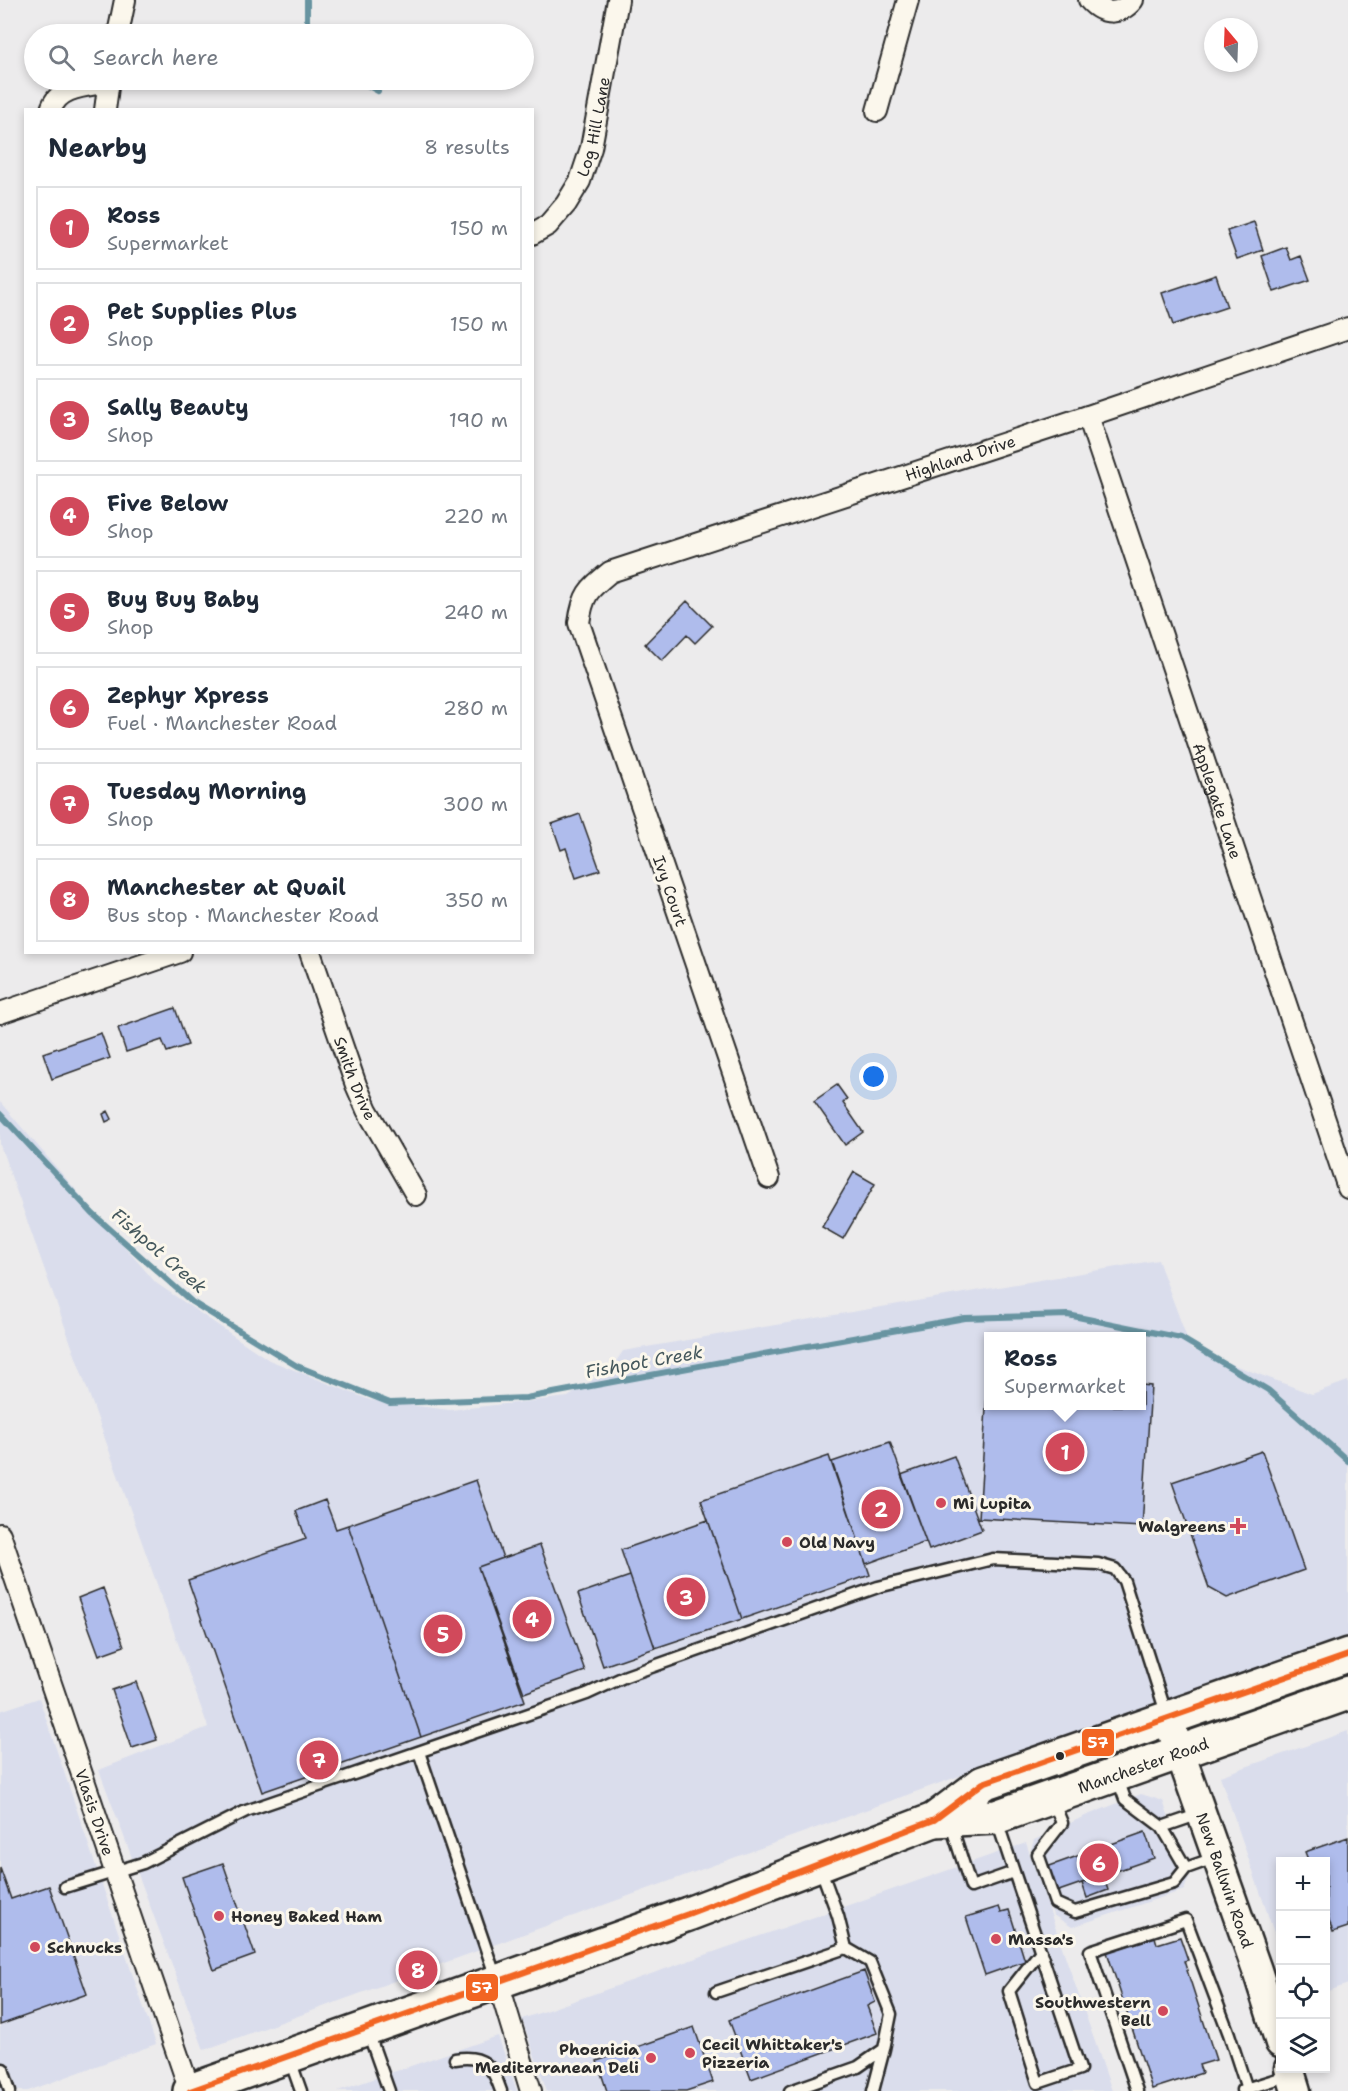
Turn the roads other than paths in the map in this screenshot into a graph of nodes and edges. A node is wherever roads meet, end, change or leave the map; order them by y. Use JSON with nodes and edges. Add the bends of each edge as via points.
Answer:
{"nodes":[{"id":1,"x":125,"y":0,"type":"edge"},
{"id":2,"x":618,"y":0,"type":"edge"},
{"id":3,"x":908,"y":0,"type":"edge"},
{"id":4,"x":1089,"y":0,"type":"edge"},
{"id":5,"x":1133,"y":0,"type":"edge"},
{"id":6,"x":120,"y":24,"type":"edge"},
{"id":7,"x":72,"y":90,"type":"edge"},
{"id":8,"x":108,"y":90,"type":"edge"},
{"id":9,"x":52,"y":108,"type":"edge"},
{"id":10,"x":105,"y":108,"type":"edge"},
{"id":11,"x":877,"y":111,"type":"dead end"},
{"id":12,"x":534,"y":233,"type":"edge"},
{"id":13,"x":1348,"y":328,"type":"edge"},
{"id":14,"x":1088,"y":416,"type":"junction"},
{"id":15,"x":582,"y":602,"type":"joint"},
{"id":16,"x":174,"y":954,"type":"edge"},
{"id":17,"x":311,"y":954,"type":"edge"},
{"id":18,"x":0,"y":1013,"type":"edge"},
{"id":19,"x":769,"y":1178,"type":"dead end"},
{"id":20,"x":1348,"y":1188,"type":"edge"},
{"id":21,"x":416,"y":1195,"type":"dead end"},
{"id":22,"x":0,"y":1534,"type":"edge"},
{"id":23,"x":1348,"y":1655,"type":"edge"},
{"id":24,"x":1348,"y":1693,"type":"edge"},
{"id":25,"x":1168,"y":1719,"type":"junction"},
{"id":26,"x":1180,"y":1751,"type":"junction"},
{"id":27,"x":419,"y":1752,"type":"junction"},
{"id":28,"x":1116,"y":1774,"type":"junction"},
{"id":29,"x":1051,"y":1797,"type":"junction"},
{"id":30,"x":1202,"y":1813,"type":"junction"},
{"id":31,"x":996,"y":1817,"type":"junction"},
{"id":32,"x":942,"y":1820,"type":"junction"},
{"id":33,"x":1162,"y":1827,"type":"junction"},
{"id":34,"x":1218,"y":1857,"type":"junction"},
{"id":35,"x":819,"y":1864,"type":"junction"},
{"id":36,"x":1186,"y":1868,"type":"junction"},
{"id":37,"x":115,"y":1872,"type":"junction"},
{"id":38,"x":1014,"y":1872,"type":"junction"},
{"id":39,"x":65,"y":1887,"type":"dead end"},
{"id":40,"x":846,"y":1948,"type":"junction"},
{"id":41,"x":1041,"y":1951,"type":"junction"},
{"id":42,"x":498,"y":1983,"type":"junction"},
{"id":43,"x":716,"y":1992,"type":"dead end"},
{"id":44,"x":1276,"y":2028,"type":"edge"},
{"id":45,"x":367,"y":2029,"type":"junction"},
{"id":46,"x":884,"y":2049,"type":"junction"},
{"id":47,"x":288,"y":2056,"type":"junction"},
{"id":48,"x":455,"y":2059,"type":"dead end"},
{"id":49,"x":3,"y":2068,"type":"dead end"},
{"id":50,"x":1292,"y":2078,"type":"edge"},
{"id":51,"x":1243,"y":2090,"type":"edge"},
{"id":52,"x":10,"y":2091,"type":"edge"},
{"id":53,"x":190,"y":2091,"type":"edge"},
{"id":54,"x":301,"y":2091,"type":"edge"},
{"id":55,"x":389,"y":2091,"type":"edge"},
{"id":56,"x":501,"y":2091,"type":"edge"},
{"id":57,"x":531,"y":2091,"type":"edge"},
{"id":58,"x":790,"y":2091,"type":"edge"},
{"id":59,"x":873,"y":2091,"type":"edge"},
{"id":60,"x":1137,"y":2091,"type":"edge"}],
"edges":[{"from":1,"to":6,"type":"street"},
{"from":2,"to":12,"type":"street","name":"Log Hill Lane","via":[[591,148],[580,181],[548,225]]},
{"from":3,"to":11,"type":"street"},
{"from":4,"to":5,"type":"street","via":[[1096,8],[1113,12]]},
{"from":7,"to":9,"type":"street","via":[[57,97]]},
{"from":8,"to":10,"type":"street"},
{"from":13,"to":14,"type":"street","name":"Highland Drive"},
{"from":14,"to":15,"type":"street","name":"Highland Drive","via":[[610,572]]},
{"from":14,"to":20,"type":"street","name":"Applegate Lane"},
{"from":15,"to":19,"type":"street","name":"Ivy Court","via":[[579,623]]},
{"from":16,"to":18,"type":"street"},
{"from":17,"to":21,"type":"street","name":"Smith Drive","via":[[356,1085]]},
{"from":22,"to":37,"type":"street","name":"Vlasis Drive"},
{"from":23,"to":25,"type":"highway","name":"Manchester Road"},
{"from":24,"to":26,"type":"highway","name":"Manchester Road"},
{"from":25,"to":26,"type":"main road","name":"New Ballwin Road"},
{"from":25,"to":27,"type":"lane","via":[[1124,1581],[1115,1569],[1098,1563],[993,1559],[878,1587]]},
{"from":25,"to":32,"type":"highway","name":"Manchester Road","via":[[983,1783]]},
{"from":26,"to":28,"type":"highway","name":"Manchester Road"},
{"from":26,"to":30,"type":"main road","name":"New Ballwin Road"},
{"from":27,"to":37,"type":"lane","via":[[246,1811],[143,1863]]},
{"from":27,"to":42,"type":"lane"},
{"from":28,"to":29,"type":"highway","name":"Manchester Road"},
{"from":28,"to":33,"type":"lane","via":[[1125,1799]]},
{"from":29,"to":31,"type":"highway","name":"Manchester Road"},
{"from":29,"to":36,"type":"lane","via":[[1062,1823],[1038,1854],[1055,1903],[1075,1912],[1174,1883]]},
{"from":30,"to":33,"type":"lane"},
{"from":30,"to":34,"type":"main road","name":"New Ballwin Road"},
{"from":31,"to":32,"type":"highway","name":"Manchester Road"},
{"from":31,"to":38,"type":"lane"},
{"from":32,"to":35,"type":"highway","name":"Manchester Road"},
{"from":32,"to":38,"type":"lane","via":[[971,1887]]},
{"from":33,"to":36,"type":"lane"},
{"from":34,"to":36,"type":"lane"},
{"from":34,"to":44,"type":"main road","name":"New Ballwin Road"},
{"from":35,"to":40,"type":"lane"},
{"from":35,"to":42,"type":"highway","name":"Manchester Road"},
{"from":37,"to":39,"type":"lane"},
{"from":37,"to":53,"type":"street","name":"Vlasis Drive"},
{"from":38,"to":41,"type":"lane"},
{"from":40,"to":43,"type":"lane"},
{"from":40,"to":46,"type":"lane","via":[[870,1962],[891,2014]]},
{"from":41,"to":41,"type":"lane","via":[[1080,2069],[1038,2083],[1009,1991]]},
{"from":42,"to":45,"type":"highway","name":"Manchester Road"},
{"from":42,"to":57,"type":"street"},
{"from":45,"to":47,"type":"highway","name":"Manchester Road"},
{"from":45,"to":55,"type":"lane"},
{"from":46,"to":58,"type":"lane","via":[[858,2067]]},
{"from":46,"to":59,"type":"lane"},
{"from":47,"to":53,"type":"highway","name":"Manchester Road","via":[[248,2076]]},
{"from":47,"to":54,"type":"lane"},
{"from":48,"to":56,"type":"lane","via":[[470,2056],[489,2065]]},
{"from":49,"to":52,"type":"lane"},
{"from":50,"to":51,"type":"lane"},
{"from":51,"to":60,"type":"lane","via":[[1229,2034],[1186,1920],[1090,1951]]}]}
